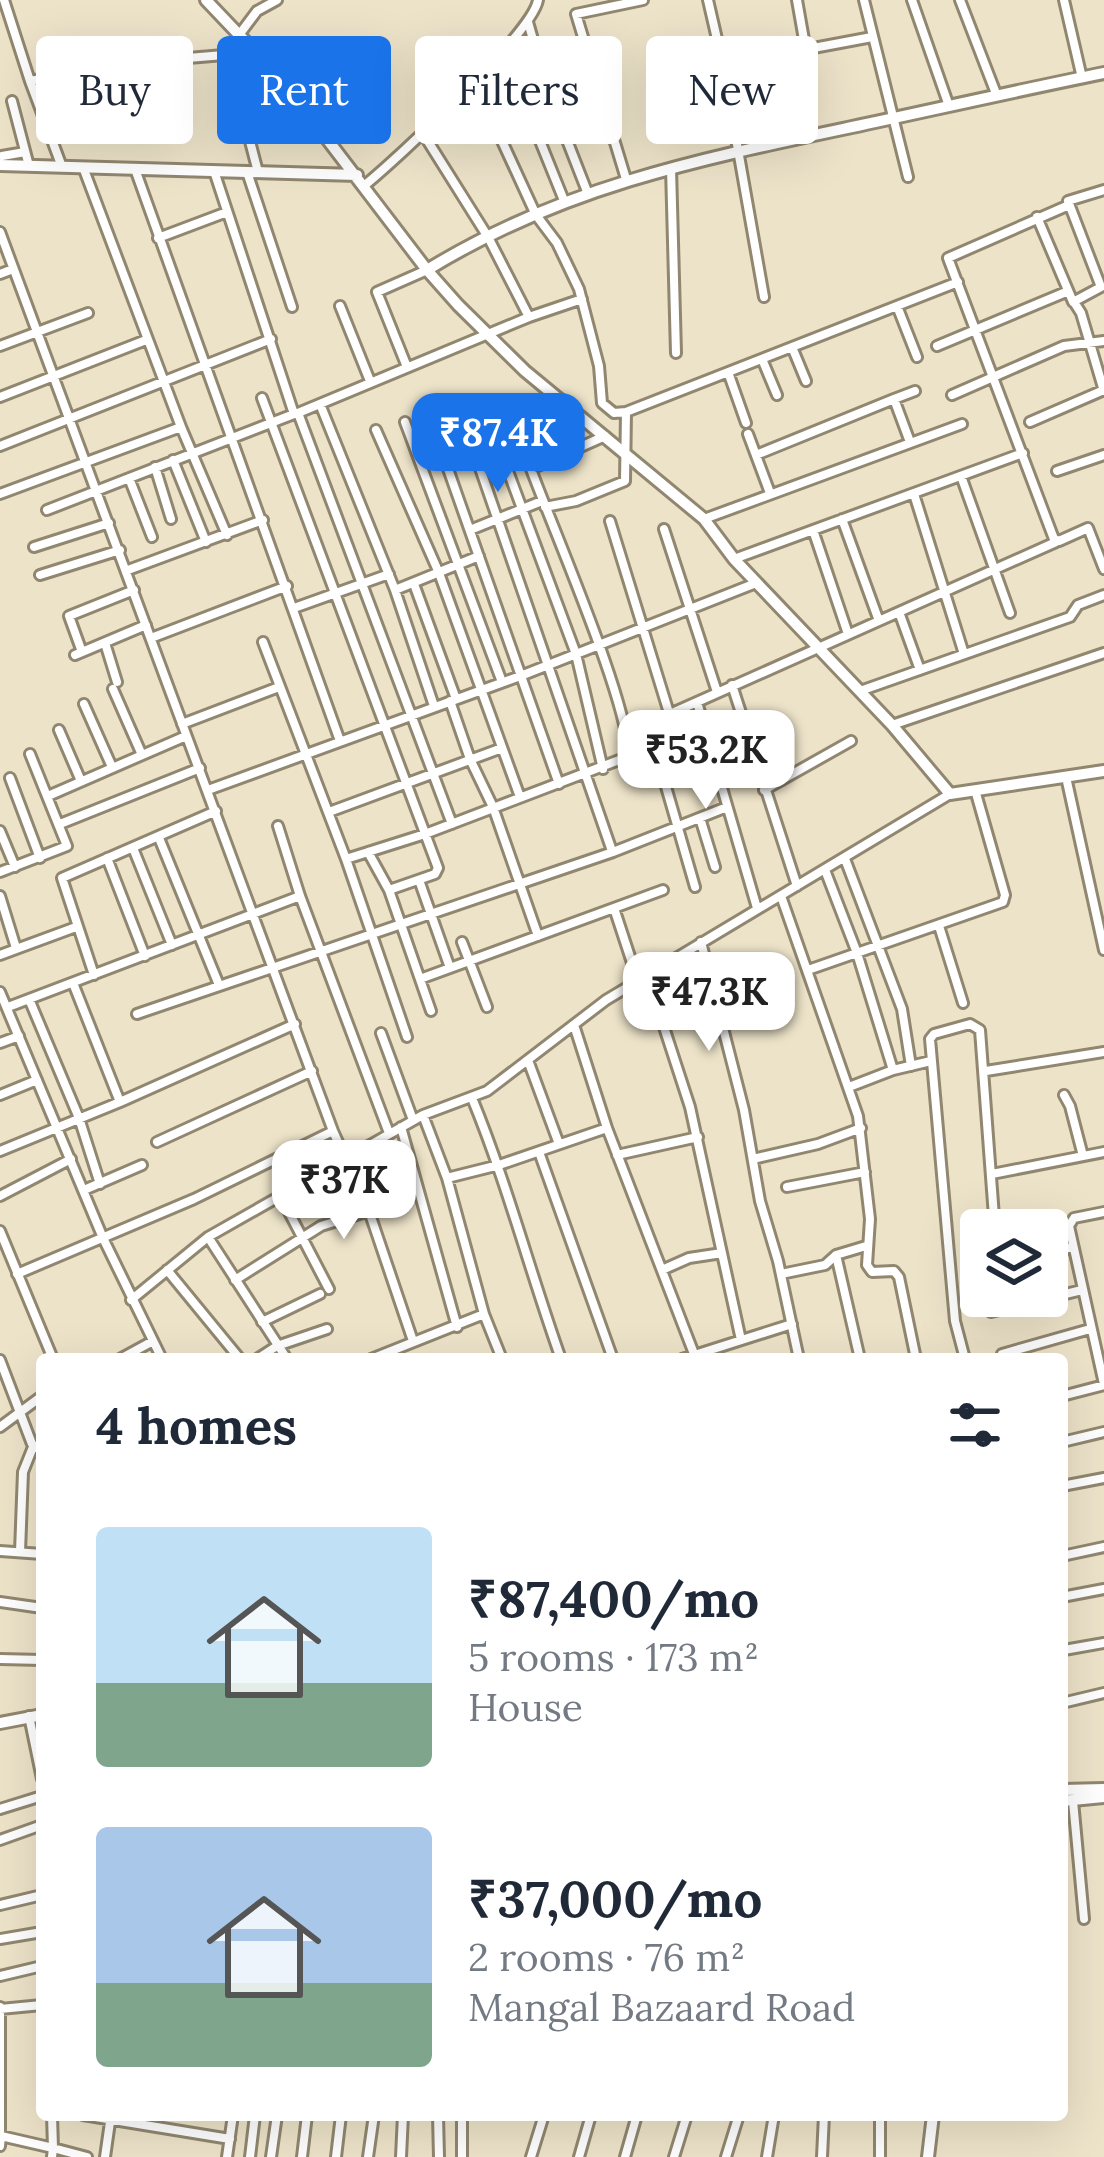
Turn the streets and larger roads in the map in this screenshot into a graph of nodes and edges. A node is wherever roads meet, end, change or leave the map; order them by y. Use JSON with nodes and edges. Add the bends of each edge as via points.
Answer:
{"nodes":[{"id":1,"x":4,"y":0,"type":"edge"},
{"id":2,"x":206,"y":0,"type":"edge"},
{"id":3,"x":277,"y":0,"type":"edge"},
{"id":4,"x":538,"y":0,"type":"edge"},
{"id":5,"x":643,"y":0,"type":"edge"},
{"id":6,"x":707,"y":0,"type":"edge"},
{"id":7,"x":797,"y":0,"type":"edge"},
{"id":8,"x":864,"y":0,"type":"edge"},
{"id":9,"x":912,"y":0,"type":"edge"},
{"id":10,"x":960,"y":0,"type":"edge"},
{"id":11,"x":1064,"y":0,"type":"edge"},
{"id":12,"x":528,"y":20,"type":"junction"},
{"id":13,"x":239,"y":35,"type":"junction"},
{"id":14,"x":514,"y":36,"type":"edge"},
{"id":15,"x":716,"y":36,"type":"edge"},
{"id":16,"x":803,"y":36,"type":"edge"},
{"id":17,"x":872,"y":37,"type":"junction"},
{"id":18,"x":818,"y":48,"type":"edge"},
{"id":19,"x":1104,"y":73,"type":"edge"},
{"id":20,"x":1082,"y":78,"type":"junction"},
{"id":21,"x":31,"y":81,"type":"junction"},
{"id":22,"x":997,"y":96,"type":"junction"},
{"id":23,"x":12,"y":101,"type":"dead end"},
{"id":24,"x":949,"y":106,"type":"junction"},
{"id":25,"x":892,"y":118,"type":"junction"},
{"id":26,"x":415,"y":141,"type":"edge"},
{"id":27,"x":430,"y":144,"type":"edge"},
{"id":28,"x":503,"y":144,"type":"edge"},
{"id":29,"x":541,"y":144,"type":"edge"},
{"id":30,"x":737,"y":144,"type":"edge"},
{"id":31,"x":738,"y":150,"type":"junction"},
{"id":32,"x":2,"y":159,"type":"edge"},
{"id":33,"x":27,"y":159,"type":"junction"},
{"id":34,"x":62,"y":167,"type":"junction"},
{"id":35,"x":83,"y":167,"type":"junction"},
{"id":36,"x":670,"y":167,"type":"junction"},
{"id":37,"x":135,"y":169,"type":"junction"},
{"id":38,"x":214,"y":171,"type":"junction"},
{"id":39,"x":253,"y":172,"type":"junction"},
{"id":40,"x":908,"y":177,"type":"dead end"},
{"id":41,"x":626,"y":179,"type":"junction"},
{"id":42,"x":361,"y":180,"type":"junction"},
{"id":43,"x":1104,"y":190,"type":"edge"},
{"id":44,"x":588,"y":194,"type":"junction"},
{"id":45,"x":565,"y":203,"type":"junction"},
{"id":46,"x":1070,"y":205,"type":"junction"},
{"id":47,"x":226,"y":212,"type":"junction"},
{"id":48,"x":536,"y":215,"type":"junction"},
{"id":49,"x":1037,"y":217,"type":"junction"},
{"id":50,"x":0,"y":232,"type":"edge"},
{"id":51,"x":488,"y":237,"type":"junction"},
{"id":52,"x":158,"y":238,"type":"junction"},
{"id":53,"x":14,"y":269,"type":"junction"},
{"id":54,"x":427,"y":270,"type":"junction"},
{"id":55,"x":0,"y":274,"type":"edge"},
{"id":56,"x":958,"y":282,"type":"junction"},
{"id":57,"x":1066,"y":292,"type":"junction"},
{"id":58,"x":764,"y":297,"type":"dead end"},
{"id":59,"x":582,"y":299,"type":"junction"},
{"id":60,"x":1074,"y":302,"type":"junction"},
{"id":61,"x":340,"y":306,"type":"dead end"},
{"id":62,"x":897,"y":306,"type":"junction"},
{"id":63,"x":292,"y":307,"type":"dead end"},
{"id":64,"x":88,"y":313,"type":"dead end"},
{"id":65,"x":529,"y":317,"type":"junction"},
{"id":66,"x":977,"y":330,"type":"junction"},
{"id":67,"x":37,"y":331,"type":"junction"},
{"id":68,"x":488,"y":337,"type":"junction"},
{"id":69,"x":271,"y":339,"type":"junction"},
{"id":70,"x":146,"y":340,"type":"junction"},
{"id":71,"x":1104,"y":341,"type":"edge"},
{"id":72,"x":1089,"y":344,"type":"junction"},
{"id":73,"x":0,"y":346,"type":"edge"},
{"id":74,"x":938,"y":346,"type":"dead end"},
{"id":75,"x":792,"y":347,"type":"junction"},
{"id":76,"x":676,"y":353,"type":"dead end"},
{"id":77,"x":917,"y":357,"type":"dead end"},
{"id":78,"x":762,"y":359,"type":"junction"},
{"id":79,"x":207,"y":366,"type":"junction"},
{"id":80,"x":407,"y":368,"type":"junction"},
{"id":81,"x":728,"y":372,"type":"junction"},
{"id":82,"x":54,"y":377,"type":"junction"},
{"id":83,"x":995,"y":377,"type":"junction"},
{"id":84,"x":370,"y":381,"type":"junction"},
{"id":85,"x":806,"y":381,"type":"dead end"},
{"id":86,"x":163,"y":384,"type":"junction"},
{"id":87,"x":1104,"y":390,"type":"edge"},
{"id":88,"x":915,"y":391,"type":"dead end"},
{"id":89,"x":776,"y":395,"type":"dead end"},
{"id":90,"x":952,"y":395,"type":"dead end"},
{"id":91,"x":0,"y":397,"type":"edge"},
{"id":92,"x":262,"y":398,"type":"dead end"},
{"id":93,"x":894,"y":399,"type":"junction"},
{"id":94,"x":320,"y":404,"type":"junction"},
{"id":95,"x":626,"y":412,"type":"junction"},
{"id":96,"x":296,"y":413,"type":"junction"},
{"id":97,"x":70,"y":419,"type":"junction"},
{"id":98,"x":272,"y":422,"type":"junction"},
{"id":99,"x":405,"y":422,"type":"dead end"},
{"id":100,"x":1030,"y":422,"type":"dead end"},
{"id":101,"x":746,"y":423,"type":"dead end"},
{"id":102,"x":962,"y":424,"type":"dead end"},
{"id":103,"x":181,"y":428,"type":"junction"},
{"id":104,"x":434,"y":429,"type":"dead end"},
{"id":105,"x":376,"y":430,"type":"dead end"},
{"id":106,"x":748,"y":434,"type":"dead end"},
{"id":107,"x":495,"y":436,"type":"dead end"},
{"id":108,"x":604,"y":436,"type":"junction"},
{"id":109,"x":234,"y":439,"type":"junction"},
{"id":110,"x":910,"y":442,"type":"junction"},
{"id":111,"x":472,"y":445,"type":"dead end"},
{"id":112,"x":0,"y":446,"type":"edge"},
{"id":113,"x":625,"y":451,"type":"junction"},
{"id":114,"x":192,"y":453,"type":"junction"},
{"id":115,"x":1023,"y":453,"type":"junction"},
{"id":116,"x":756,"y":454,"type":"junction"},
{"id":117,"x":1104,"y":455,"type":"edge"},
{"id":118,"x":173,"y":460,"type":"junction"},
{"id":119,"x":86,"y":461,"type":"junction"},
{"id":120,"x":154,"y":467,"type":"junction"},
{"id":121,"x":1057,"y":471,"type":"dead end"},
{"id":122,"x":961,"y":476,"type":"junction"},
{"id":123,"x":129,"y":478,"type":"junction"},
{"id":124,"x":97,"y":490,"type":"junction"},
{"id":125,"x":770,"y":493,"type":"junction"},
{"id":126,"x":0,"y":494,"type":"edge"},
{"id":127,"x":914,"y":494,"type":"junction"},
{"id":128,"x":544,"y":504,"type":"junction"},
{"id":129,"x":522,"y":508,"type":"junction"},
{"id":130,"x":47,"y":510,"type":"dead end"},
{"id":131,"x":500,"y":518,"type":"junction"},
{"id":132,"x":171,"y":519,"type":"dead end"},
{"id":133,"x":704,"y":519,"type":"junction"},
{"id":134,"x":842,"y":519,"type":"junction"},
{"id":135,"x":263,"y":520,"type":"junction"},
{"id":136,"x":610,"y":521,"type":"dead end"},
{"id":137,"x":110,"y":523,"type":"junction"},
{"id":138,"x":664,"y":529,"type":"dead end"},
{"id":139,"x":470,"y":530,"type":"junction"},
{"id":140,"x":813,"y":530,"type":"junction"},
{"id":141,"x":227,"y":536,"type":"junction"},
{"id":142,"x":152,"y":537,"type":"dead end"},
{"id":143,"x":206,"y":542,"type":"junction"},
{"id":144,"x":1056,"y":542,"type":"junction"},
{"id":145,"x":34,"y":548,"type":"dead end"},
{"id":146,"x":120,"y":550,"type":"junction"},
{"id":147,"x":479,"y":556,"type":"junction"},
{"id":148,"x":734,"y":559,"type":"junction"},
{"id":149,"x":458,"y":565,"type":"junction"},
{"id":150,"x":1104,"y":568,"type":"edge"},
{"id":151,"x":128,"y":570,"type":"junction"},
{"id":152,"x":992,"y":571,"type":"junction"},
{"id":153,"x":439,"y":573,"type":"junction"},
{"id":154,"x":388,"y":574,"type":"junction"},
{"id":155,"x":40,"y":575,"type":"dead end"},
{"id":156,"x":758,"y":583,"type":"junction"},
{"id":157,"x":414,"y":584,"type":"junction"},
{"id":158,"x":287,"y":586,"type":"junction"},
{"id":159,"x":362,"y":586,"type":"junction"},
{"id":160,"x":134,"y":590,"type":"junction"},
{"id":161,"x":394,"y":590,"type":"junction"},
{"id":162,"x":945,"y":591,"type":"junction"},
{"id":163,"x":336,"y":594,"type":"junction"},
{"id":164,"x":1104,"y":595,"type":"edge"},
{"id":165,"x":295,"y":608,"type":"junction"},
{"id":166,"x":691,"y":611,"type":"junction"},
{"id":167,"x":898,"y":612,"type":"junction"},
{"id":168,"x":1010,"y":613,"type":"dead end"},
{"id":169,"x":878,"y":620,"type":"junction"},
{"id":170,"x":146,"y":625,"type":"junction"},
{"id":171,"x":644,"y":628,"type":"junction"},
{"id":172,"x":848,"y":634,"type":"junction"},
{"id":173,"x":151,"y":638,"type":"junction"},
{"id":174,"x":263,"y":642,"type":"dead end"},
{"id":175,"x":104,"y":643,"type":"junction"},
{"id":176,"x":598,"y":645,"type":"junction"},
{"id":177,"x":818,"y":646,"type":"junction"},
{"id":178,"x":1104,"y":653,"type":"edge"},
{"id":179,"x":576,"y":654,"type":"junction"},
{"id":180,"x":964,"y":654,"type":"junction"},
{"id":181,"x":548,"y":664,"type":"junction"},
{"id":182,"x":920,"y":670,"type":"junction"},
{"id":183,"x":523,"y":675,"type":"junction"},
{"id":184,"x":502,"y":682,"type":"junction"},
{"id":185,"x":732,"y":685,"type":"junction"},
{"id":186,"x":279,"y":687,"type":"junction"},
{"id":187,"x":482,"y":688,"type":"junction"},
{"id":188,"x":860,"y":691,"type":"junction"},
{"id":189,"x":717,"y":692,"type":"junction"},
{"id":190,"x":453,"y":700,"type":"junction"},
{"id":191,"x":697,"y":702,"type":"junction"},
{"id":192,"x":84,"y":704,"type":"dead end"},
{"id":193,"x":434,"y":706,"type":"junction"},
{"id":194,"x":670,"y":715,"type":"junction"},
{"id":195,"x":408,"y":716,"type":"junction"},
{"id":196,"x":182,"y":724,"type":"junction"},
{"id":197,"x":382,"y":725,"type":"junction"},
{"id":198,"x":892,"y":725,"type":"junction"},
{"id":199,"x":59,"y":730,"type":"dead end"},
{"id":200,"x":186,"y":736,"type":"junction"},
{"id":201,"x":340,"y":741,"type":"junction"},
{"id":202,"x":851,"y":741,"type":"dead end"},
{"id":203,"x":502,"y":748,"type":"junction"},
{"id":204,"x":681,"y":752,"type":"dead end"},
{"id":205,"x":304,"y":753,"type":"junction"},
{"id":206,"x":30,"y":754,"type":"dead end"},
{"id":207,"x":142,"y":755,"type":"junction"},
{"id":208,"x":470,"y":759,"type":"junction"},
{"id":209,"x":658,"y":759,"type":"dead end"},
{"id":210,"x":112,"y":767,"type":"junction"},
{"id":211,"x":200,"y":768,"type":"junction"},
{"id":212,"x":603,"y":769,"type":"junction"},
{"id":213,"x":431,"y":772,"type":"junction"},
{"id":214,"x":1104,"y":772,"type":"edge"},
{"id":215,"x":585,"y":776,"type":"junction"},
{"id":216,"x":1066,"y":777,"type":"junction"},
{"id":217,"x":10,"y":778,"type":"dead end"},
{"id":218,"x":82,"y":781,"type":"junction"},
{"id":219,"x":560,"y":784,"type":"junction"},
{"id":220,"x":406,"y":785,"type":"junction"},
{"id":221,"x":208,"y":790,"type":"junction"},
{"id":222,"x":764,"y":790,"type":"junction"},
{"id":223,"x":975,"y":790,"type":"junction"},
{"id":224,"x":950,"y":794,"type":"junction"},
{"id":225,"x":49,"y":796,"type":"junction"},
{"id":226,"x":520,"y":798,"type":"junction"},
{"id":227,"x":494,"y":807,"type":"junction"},
{"id":228,"x":727,"y":807,"type":"junction"},
{"id":229,"x":216,"y":811,"type":"junction"},
{"id":230,"x":329,"y":812,"type":"junction"},
{"id":231,"x":700,"y":818,"type":"junction"},
{"id":232,"x":60,"y":824,"type":"junction"},
{"id":233,"x":452,"y":824,"type":"junction"},
{"id":234,"x":278,"y":826,"type":"dead end"},
{"id":235,"x":676,"y":827,"type":"junction"},
{"id":236,"x":0,"y":831,"type":"edge"},
{"id":237,"x":425,"y":834,"type":"junction"},
{"id":238,"x":159,"y":838,"type":"junction"},
{"id":239,"x":133,"y":848,"type":"junction"},
{"id":240,"x":368,"y":852,"type":"junction"},
{"id":241,"x":613,"y":852,"type":"junction"},
{"id":242,"x":40,"y":858,"type":"junction"},
{"id":243,"x":107,"y":858,"type":"junction"},
{"id":244,"x":346,"y":859,"type":"junction"},
{"id":245,"x":845,"y":859,"type":"junction"},
{"id":246,"x":15,"y":866,"type":"junction"},
{"id":247,"x":715,"y":867,"type":"dead end"},
{"id":248,"x":825,"y":870,"type":"junction"},
{"id":249,"x":0,"y":872,"type":"edge"},
{"id":250,"x":419,"y":880,"type":"junction"},
{"id":251,"x":520,"y":882,"type":"junction"},
{"id":252,"x":797,"y":886,"type":"junction"},
{"id":253,"x":695,"y":887,"type":"dead end"},
{"id":254,"x":389,"y":890,"type":"junction"},
{"id":255,"x":663,"y":890,"type":"dead end"},
{"id":256,"x":0,"y":896,"type":"edge"},
{"id":257,"x":300,"y":896,"type":"junction"},
{"id":258,"x":782,"y":896,"type":"junction"},
{"id":259,"x":614,"y":908,"type":"junction"},
{"id":260,"x":757,"y":908,"type":"junction"},
{"id":261,"x":253,"y":913,"type":"junction"},
{"id":262,"x":431,"y":913,"type":"junction"},
{"id":263,"x":400,"y":922,"type":"junction"},
{"id":264,"x":939,"y":926,"type":"junction"},
{"id":265,"x":76,"y":927,"type":"junction"},
{"id":266,"x":1102,"y":929,"type":"edge"},
{"id":267,"x":370,"y":933,"type":"junction"},
{"id":268,"x":199,"y":935,"type":"junction"},
{"id":269,"x":538,"y":936,"type":"junction"},
{"id":270,"x":462,"y":942,"type":"dead end"},
{"id":271,"x":701,"y":942,"type":"junction"},
{"id":272,"x":172,"y":945,"type":"junction"},
{"id":273,"x":881,"y":945,"type":"junction"},
{"id":274,"x":16,"y":948,"type":"junction"},
{"id":275,"x":320,"y":950,"type":"junction"},
{"id":276,"x":1104,"y":950,"type":"edge"},
{"id":277,"x":857,"y":953,"type":"junction"},
{"id":278,"x":0,"y":955,"type":"edge"},
{"id":279,"x":145,"y":956,"type":"junction"},
{"id":280,"x":468,"y":962,"type":"junction"},
{"id":281,"x":275,"y":966,"type":"junction"},
{"id":282,"x":450,"y":968,"type":"junction"},
{"id":283,"x":808,"y":970,"type":"junction"},
{"id":284,"x":94,"y":975,"type":"junction"},
{"id":285,"x":643,"y":978,"type":"junction"},
{"id":286,"x":420,"y":979,"type":"junction"},
{"id":287,"x":74,"y":983,"type":"junction"},
{"id":288,"x":219,"y":985,"type":"junction"},
{"id":289,"x":0,"y":992,"type":"edge"},
{"id":290,"x":29,"y":999,"type":"junction"},
{"id":291,"x":963,"y":1003,"type":"dead end"},
{"id":292,"x":8,"y":1007,"type":"junction"},
{"id":293,"x":487,"y":1007,"type":"dead end"},
{"id":294,"x":431,"y":1010,"type":"dead end"},
{"id":295,"x":137,"y":1014,"type":"dead end"},
{"id":296,"x":295,"y":1024,"type":"junction"},
{"id":297,"x":574,"y":1025,"type":"junction"},
{"id":298,"x":381,"y":1033,"type":"dead end"},
{"id":299,"x":19,"y":1036,"type":"junction"},
{"id":300,"x":407,"y":1037,"type":"dead end"},
{"id":301,"x":0,"y":1043,"type":"edge"},
{"id":302,"x":1104,"y":1052,"type":"edge"},
{"id":303,"x":932,"y":1061,"type":"junction"},
{"id":304,"x":529,"y":1063,"type":"junction"},
{"id":305,"x":910,"y":1066,"type":"junction"},
{"id":306,"x":893,"y":1070,"type":"junction"},
{"id":307,"x":312,"y":1071,"type":"junction"},
{"id":308,"x":986,"y":1071,"type":"junction"},
{"id":309,"x":38,"y":1080,"type":"junction"},
{"id":310,"x":849,"y":1087,"type":"junction"},
{"id":311,"x":0,"y":1095,"type":"edge"},
{"id":312,"x":1064,"y":1095,"type":"dead end"},
{"id":313,"x":472,"y":1098,"type":"junction"},
{"id":314,"x":121,"y":1102,"type":"junction"},
{"id":315,"x":79,"y":1118,"type":"junction"},
{"id":316,"x":418,"y":1118,"type":"junction"},
{"id":317,"x":57,"y":1126,"type":"junction"},
{"id":318,"x":401,"y":1127,"type":"junction"},
{"id":319,"x":607,"y":1128,"type":"junction"},
{"id":320,"x":861,"y":1128,"type":"junction"},
{"id":321,"x":333,"y":1131,"type":"junction"},
{"id":322,"x":389,"y":1133,"type":"junction"},
{"id":323,"x":698,"y":1137,"type":"junction"},
{"id":324,"x":157,"y":1142,"type":"dead end"},
{"id":325,"x":559,"y":1144,"type":"junction"},
{"id":326,"x":0,"y":1151,"type":"edge"},
{"id":327,"x":539,"y":1152,"type":"junction"},
{"id":328,"x":1104,"y":1152,"type":"edge"},
{"id":329,"x":617,"y":1155,"type":"junction"},
{"id":330,"x":344,"y":1156,"type":"junction"},
{"id":331,"x":1083,"y":1156,"type":"junction"},
{"id":332,"x":70,"y":1159,"type":"junction"},
{"id":333,"x":752,"y":1159,"type":"junction"},
{"id":334,"x":142,"y":1165,"type":"dead end"},
{"id":335,"x":499,"y":1165,"type":"junction"},
{"id":336,"x":865,"y":1172,"type":"junction"},
{"id":337,"x":992,"y":1174,"type":"junction"},
{"id":338,"x":447,"y":1178,"type":"junction"},
{"id":339,"x":100,"y":1184,"type":"junction"},
{"id":340,"x":787,"y":1186,"type":"dead end"},
{"id":341,"x":84,"y":1190,"type":"junction"},
{"id":342,"x":280,"y":1195,"type":"junction"},
{"id":343,"x":0,"y":1196,"type":"edge"},
{"id":344,"x":994,"y":1209,"type":"edge"},
{"id":345,"x":369,"y":1211,"type":"junction"},
{"id":346,"x":1104,"y":1212,"type":"edge"},
{"id":347,"x":1,"y":1237,"type":"edge"},
{"id":348,"x":304,"y":1237,"type":"junction"},
{"id":349,"x":104,"y":1238,"type":"junction"},
{"id":350,"x":208,"y":1238,"type":"junction"},
{"id":351,"x":866,"y":1246,"type":"junction"},
{"id":352,"x":1072,"y":1247,"type":"junction"},
{"id":353,"x":1068,"y":1248,"type":"edge"},
{"id":354,"x":722,"y":1253,"type":"junction"},
{"id":355,"x":836,"y":1255,"type":"junction"},
{"id":356,"x":167,"y":1270,"type":"junction"},
{"id":357,"x":662,"y":1270,"type":"junction"},
{"id":358,"x":17,"y":1274,"type":"junction"},
{"id":359,"x":781,"y":1274,"type":"junction"},
{"id":360,"x":235,"y":1280,"type":"junction"},
{"id":361,"x":1082,"y":1290,"type":"junction"},
{"id":362,"x":1068,"y":1293,"type":"edge"},
{"id":363,"x":131,"y":1300,"type":"junction"},
{"id":364,"x":484,"y":1314,"type":"junction"},
{"id":365,"x":1104,"y":1316,"type":"edge"},
{"id":366,"x":262,"y":1322,"type":"junction"},
{"id":367,"x":791,"y":1324,"type":"junction"},
{"id":368,"x":1089,"y":1324,"type":"junction"},
{"id":369,"x":457,"y":1327,"type":"junction"},
{"id":370,"x":327,"y":1329,"type":"dead end"},
{"id":371,"x":741,"y":1340,"type":"junction"},
{"id":372,"x":153,"y":1341,"type":"junction"},
{"id":373,"x":413,"y":1341,"type":"junction"},
{"id":374,"x":277,"y":1346,"type":"junction"},
{"id":375,"x":50,"y":1353,"type":"edge"},
{"id":376,"x":132,"y":1353,"type":"edge"},
{"id":377,"x":159,"y":1353,"type":"edge"},
{"id":378,"x":235,"y":1353,"type":"edge"},
{"id":379,"x":266,"y":1353,"type":"edge"},
{"id":380,"x":282,"y":1353,"type":"edge"},
{"id":381,"x":385,"y":1353,"type":"edge"},
{"id":382,"x":500,"y":1353,"type":"edge"},
{"id":383,"x":559,"y":1353,"type":"edge"},
{"id":384,"x":612,"y":1353,"type":"edge"},
{"id":385,"x":693,"y":1353,"type":"edge"},
{"id":386,"x":703,"y":1353,"type":"edge"},
{"id":387,"x":798,"y":1353,"type":"edge"},
{"id":388,"x":859,"y":1353,"type":"edge"},
{"id":389,"x":915,"y":1353,"type":"edge"},
{"id":390,"x":963,"y":1353,"type":"edge"},
{"id":391,"x":1005,"y":1353,"type":"edge"},
{"id":392,"x":0,"y":1360,"type":"edge"},
{"id":393,"x":1104,"y":1384,"type":"edge"},
{"id":394,"x":1068,"y":1394,"type":"edge"},
{"id":395,"x":36,"y":1400,"type":"edge"},
{"id":396,"x":20,"y":1412,"type":"junction"},
{"id":397,"x":0,"y":1427,"type":"edge"},
{"id":398,"x":1104,"y":1432,"type":"edge"},
{"id":399,"x":1068,"y":1441,"type":"edge"},
{"id":400,"x":36,"y":1445,"type":"edge"},
{"id":401,"x":36,"y":1452,"type":"edge"},
{"id":402,"x":1104,"y":1478,"type":"edge"},
{"id":403,"x":1068,"y":1485,"type":"edge"},
{"id":404,"x":1104,"y":1547,"type":"edge"},
{"id":405,"x":0,"y":1551,"type":"edge"},
{"id":406,"x":20,"y":1552,"type":"junction"},
{"id":407,"x":36,"y":1553,"type":"edge"},
{"id":408,"x":1068,"y":1555,"type":"edge"},
{"id":409,"x":1104,"y":1589,"type":"edge"},
{"id":410,"x":1068,"y":1596,"type":"edge"},
{"id":411,"x":0,"y":1602,"type":"edge"},
{"id":412,"x":36,"y":1608,"type":"edge"},
{"id":413,"x":1104,"y":1643,"type":"edge"},
{"id":414,"x":1068,"y":1649,"type":"edge"},
{"id":415,"x":0,"y":1659,"type":"edge"},
{"id":416,"x":36,"y":1660,"type":"edge"},
{"id":417,"x":1104,"y":1693,"type":"edge"},
{"id":418,"x":1068,"y":1702,"type":"edge"},
{"id":419,"x":35,"y":1716,"type":"edge"},
{"id":420,"x":0,"y":1723,"type":"edge"},
{"id":421,"x":1104,"y":1793,"type":"edge"},
{"id":422,"x":1068,"y":1797,"type":"edge"},
{"id":423,"x":36,"y":1798,"type":"edge"},
{"id":424,"x":0,"y":1809,"type":"edge"},
{"id":425,"x":1068,"y":1811,"type":"edge"},
{"id":426,"x":36,"y":1827,"type":"edge"},
{"id":427,"x":0,"y":1840,"type":"edge"},
{"id":428,"x":36,"y":1896,"type":"edge"},
{"id":429,"x":0,"y":1905,"type":"edge"},
{"id":430,"x":1084,"y":1919,"type":"dead end"},
{"id":431,"x":36,"y":1933,"type":"edge"},
{"id":432,"x":0,"y":1939,"type":"edge"},
{"id":433,"x":36,"y":1967,"type":"edge"},
{"id":434,"x":0,"y":1976,"type":"edge"},
{"id":435,"x":36,"y":2007,"type":"edge"},
{"id":436,"x":0,"y":2013,"type":"edge"},
{"id":437,"x":1,"y":2059,"type":"edge"},
{"id":438,"x":1,"y":2092,"type":"edge"},
{"id":439,"x":52,"y":2121,"type":"edge"},
{"id":440,"x":111,"y":2121,"type":"edge"},
{"id":441,"x":128,"y":2121,"type":"edge"},
{"id":442,"x":232,"y":2121,"type":"edge"},
{"id":443,"x":254,"y":2121,"type":"edge"},
{"id":444,"x":276,"y":2121,"type":"edge"},
{"id":445,"x":306,"y":2121,"type":"edge"},
{"id":446,"x":340,"y":2121,"type":"edge"},
{"id":447,"x":373,"y":2121,"type":"edge"},
{"id":448,"x":403,"y":2121,"type":"edge"},
{"id":449,"x":438,"y":2121,"type":"edge"},
{"id":450,"x":463,"y":2121,"type":"edge"},
{"id":451,"x":542,"y":2121,"type":"edge"},
{"id":452,"x":589,"y":2121,"type":"edge"},
{"id":453,"x":635,"y":2121,"type":"edge"},
{"id":454,"x":685,"y":2121,"type":"edge"},
{"id":455,"x":737,"y":2121,"type":"edge"},
{"id":456,"x":773,"y":2121,"type":"edge"},
{"id":457,"x":824,"y":2121,"type":"edge"},
{"id":458,"x":880,"y":2121,"type":"edge"},
{"id":459,"x":932,"y":2121,"type":"edge"},
{"id":460,"x":1,"y":2136,"type":"edge"},
{"id":461,"x":230,"y":2139,"type":"junction"},
{"id":462,"x":0,"y":2146,"type":"edge"},
{"id":463,"x":52,"y":2152,"type":"edge"},
{"id":464,"x":87,"y":2157,"type":"edge"},
{"id":465,"x":105,"y":2157,"type":"edge"},
{"id":466,"x":227,"y":2157,"type":"edge"},
{"id":467,"x":250,"y":2157,"type":"edge"},
{"id":468,"x":271,"y":2157,"type":"edge"},
{"id":469,"x":302,"y":2157,"type":"edge"},
{"id":470,"x":336,"y":2157,"type":"edge"},
{"id":471,"x":368,"y":2157,"type":"edge"},
{"id":472,"x":401,"y":2157,"type":"edge"},
{"id":473,"x":439,"y":2157,"type":"edge"},
{"id":474,"x":462,"y":2157,"type":"edge"},
{"id":475,"x":531,"y":2157,"type":"edge"},
{"id":476,"x":579,"y":2157,"type":"edge"},
{"id":477,"x":625,"y":2157,"type":"edge"},
{"id":478,"x":674,"y":2157,"type":"edge"},
{"id":479,"x":726,"y":2157,"type":"edge"},
{"id":480,"x":766,"y":2157,"type":"edge"},
{"id":481,"x":822,"y":2157,"type":"edge"},
{"id":482,"x":880,"y":2157,"type":"edge"},
{"id":483,"x":928,"y":2157,"type":"edge"}],
"edges":[{"from":1,"to":21,"type":"street"},
{"from":2,"to":13,"type":"street"},
{"from":3,"to":13,"type":"street","via":[[257,10]]},
{"from":4,"to":12,"type":"street"},
{"from":5,"to":41,"type":"street","via":[[576,14]]},
{"from":6,"to":15,"type":"street"},
{"from":7,"to":16,"type":"street"},
{"from":8,"to":17,"type":"street"},
{"from":9,"to":24,"type":"street"},
{"from":10,"to":22,"type":"street"},
{"from":11,"to":20,"type":"street"},
{"from":12,"to":14,"type":"street"},
{"from":12,"to":44,"type":"street"},
{"from":13,"to":42,"type":"street"},
{"from":17,"to":18,"type":"street"},
{"from":17,"to":25,"type":"street"},
{"from":19,"to":20,"type":"street"},
{"from":20,"to":22,"type":"street"},
{"from":21,"to":34,"type":"street"},
{"from":21,"to":39,"type":"street","via":[[224,55]]},
{"from":22,"to":24,"type":"street"},
{"from":23,"to":33,"type":"street"},
{"from":24,"to":25,"type":"street"},
{"from":25,"to":31,"type":"street"},
{"from":25,"to":40,"type":"street"},
{"from":26,"to":42,"type":"street"},
{"from":27,"to":51,"type":"street"},
{"from":28,"to":48,"type":"street"},
{"from":29,"to":45,"type":"street"},
{"from":30,"to":31,"type":"street"},
{"from":31,"to":36,"type":"street"},
{"from":31,"to":58,"type":"street"},
{"from":32,"to":33,"type":"street"},
{"from":33,"to":34,"type":"street"},
{"from":34,"to":35,"type":"street"},
{"from":35,"to":37,"type":"street"},
{"from":35,"to":70,"type":"street"},
{"from":36,"to":41,"type":"street"},
{"from":36,"to":76,"type":"street"},
{"from":37,"to":38,"type":"street"},
{"from":37,"to":52,"type":"street"},
{"from":38,"to":39,"type":"street"},
{"from":38,"to":47,"type":"street"},
{"from":39,"to":42,"type":"street"},
{"from":39,"to":63,"type":"street"},
{"from":41,"to":44,"type":"street"},
{"from":42,"to":54,"type":"street"},
{"from":43,"to":46,"type":"street"},
{"from":44,"to":45,"type":"street"},
{"from":45,"to":48,"type":"street"},
{"from":46,"to":49,"type":"street"},
{"from":46,"to":60,"type":"street","via":[[1101,286]]},
{"from":47,"to":52,"type":"street"},
{"from":47,"to":69,"type":"street"},
{"from":48,"to":51,"type":"street"},
{"from":48,"to":59,"type":"street"},
{"from":49,"to":56,"type":"street","via":[[949,256]]},
{"from":49,"to":57,"type":"street"},
{"from":50,"to":53,"type":"street"},
{"from":51,"to":54,"type":"street"},
{"from":51,"to":65,"type":"street"},
{"from":52,"to":79,"type":"street"},
{"from":53,"to":55,"type":"street"},
{"from":53,"to":67,"type":"street"},
{"from":54,"to":68,"type":"street"},
{"from":54,"to":80,"type":"street","via":[[376,293]]},
{"from":56,"to":62,"type":"street"},
{"from":56,"to":66,"type":"street"},
{"from":57,"to":60,"type":"street"},
{"from":57,"to":66,"type":"street"},
{"from":59,"to":65,"type":"street"},
{"from":59,"to":95,"type":"street","via":[[602,403]]},
{"from":60,"to":72,"type":"street"},
{"from":61,"to":84,"type":"street"},
{"from":62,"to":75,"type":"street"},
{"from":62,"to":77,"type":"street"},
{"from":64,"to":67,"type":"street"},
{"from":65,"to":68,"type":"street"},
{"from":66,"to":74,"type":"street"},
{"from":66,"to":83,"type":"street"},
{"from":67,"to":73,"type":"street"},
{"from":67,"to":82,"type":"street"},
{"from":68,"to":80,"type":"street"},
{"from":68,"to":108,"type":"street"},
{"from":69,"to":79,"type":"street"},
{"from":69,"to":96,"type":"street"},
{"from":70,"to":82,"type":"street"},
{"from":70,"to":86,"type":"street"},
{"from":71,"to":72,"type":"street"},
{"from":72,"to":83,"type":"street","via":[[1064,346]]},
{"from":72,"to":87,"type":"street"},
{"from":75,"to":78,"type":"street"},
{"from":75,"to":85,"type":"street"},
{"from":78,"to":81,"type":"street"},
{"from":78,"to":89,"type":"street"},
{"from":79,"to":86,"type":"street"},
{"from":79,"to":109,"type":"street"},
{"from":80,"to":84,"type":"street"},
{"from":81,"to":95,"type":"street"},
{"from":81,"to":101,"type":"street"},
{"from":82,"to":91,"type":"street"},
{"from":82,"to":97,"type":"street"},
{"from":83,"to":90,"type":"street"},
{"from":83,"to":115,"type":"street"},
{"from":84,"to":94,"type":"street"},
{"from":86,"to":97,"type":"street"},
{"from":86,"to":103,"type":"street"},
{"from":87,"to":100,"type":"street"},
{"from":88,"to":93,"type":"street"},
{"from":92,"to":98,"type":"street"},
{"from":93,"to":110,"type":"street"},
{"from":93,"to":116,"type":"street"},
{"from":94,"to":96,"type":"street"},
{"from":94,"to":154,"type":"street"},
{"from":95,"to":113,"type":"street"},
{"from":96,"to":98,"type":"street"},
{"from":96,"to":159,"type":"street"},
{"from":97,"to":112,"type":"street"},
{"from":97,"to":119,"type":"street"},
{"from":98,"to":109,"type":"street"},
{"from":98,"to":163,"type":"street"},
{"from":99,"to":149,"type":"street"},
{"from":102,"to":110,"type":"street"},
{"from":103,"to":114,"type":"street"},
{"from":103,"to":119,"type":"street"},
{"from":104,"to":139,"type":"street"},
{"from":105,"to":153,"type":"street"},
{"from":106,"to":116,"type":"street"},
{"from":107,"to":129,"type":"street"},
{"from":108,"to":113,"type":"street"},
{"from":108,"to":128,"type":"street","via":[[531,469]]},
{"from":109,"to":114,"type":"street"},
{"from":109,"to":135,"type":"street"},
{"from":110,"to":125,"type":"street"},
{"from":111,"to":131,"type":"street"},
{"from":113,"to":128,"type":"street","via":[[625,481]]},
{"from":113,"to":133,"type":"street"},
{"from":114,"to":118,"type":"street"},
{"from":114,"to":141,"type":"street"},
{"from":115,"to":122,"type":"street"},
{"from":115,"to":144,"type":"street"},
{"from":116,"to":125,"type":"street"},
{"from":117,"to":121,"type":"street"},
{"from":118,"to":120,"type":"street"},
{"from":118,"to":143,"type":"street"},
{"from":119,"to":124,"type":"street"},
{"from":119,"to":126,"type":"street"},
{"from":120,"to":123,"type":"street"},
{"from":120,"to":132,"type":"street"},
{"from":122,"to":127,"type":"street"},
{"from":122,"to":152,"type":"street"},
{"from":123,"to":124,"type":"street"},
{"from":123,"to":142,"type":"street"},
{"from":124,"to":130,"type":"street"},
{"from":124,"to":137,"type":"street"},
{"from":125,"to":133,"type":"street"},
{"from":127,"to":134,"type":"street"},
{"from":127,"to":162,"type":"street"},
{"from":128,"to":129,"type":"street"},
{"from":128,"to":176,"type":"street"},
{"from":129,"to":131,"type":"street"},
{"from":129,"to":179,"type":"street"},
{"from":131,"to":139,"type":"street"},
{"from":131,"to":181,"type":"street"},
{"from":133,"to":148,"type":"street"},
{"from":134,"to":140,"type":"street"},
{"from":134,"to":169,"type":"street"},
{"from":135,"to":141,"type":"street"},
{"from":135,"to":158,"type":"street"},
{"from":136,"to":171,"type":"street"},
{"from":137,"to":145,"type":"street"},
{"from":137,"to":146,"type":"street"},
{"from":138,"to":166,"type":"street"},
{"from":139,"to":147,"type":"street"},
{"from":140,"to":148,"type":"street"},
{"from":140,"to":172,"type":"street"},
{"from":141,"to":143,"type":"street"},
{"from":143,"to":151,"type":"street"},
{"from":144,"to":150,"type":"street","via":[[1088,528]]},
{"from":144,"to":152,"type":"street"},
{"from":146,"to":151,"type":"street"},
{"from":146,"to":155,"type":"street"},
{"from":147,"to":149,"type":"street"},
{"from":147,"to":183,"type":"street"},
{"from":148,"to":156,"type":"street"},
{"from":149,"to":153,"type":"street"},
{"from":149,"to":184,"type":"street"},
{"from":151,"to":160,"type":"street"},
{"from":152,"to":162,"type":"street"},
{"from":152,"to":168,"type":"street"},
{"from":153,"to":157,"type":"street"},
{"from":153,"to":187,"type":"street"},
{"from":154,"to":159,"type":"street"},
{"from":154,"to":161,"type":"street"},
{"from":156,"to":166,"type":"street"},
{"from":156,"to":177,"type":"street"},
{"from":157,"to":161,"type":"street"},
{"from":157,"to":190,"type":"street"},
{"from":158,"to":165,"type":"street"},
{"from":158,"to":173,"type":"street"},
{"from":159,"to":163,"type":"street"},
{"from":159,"to":195,"type":"street"},
{"from":160,"to":170,"type":"street"},
{"from":160,"to":175,"type":"street","via":[[69,616],[79,654]]},
{"from":161,"to":193,"type":"street"},
{"from":162,"to":167,"type":"street"},
{"from":162,"to":180,"type":"street"},
{"from":163,"to":165,"type":"street"},
{"from":163,"to":197,"type":"street"},
{"from":164,"to":180,"type":"street","via":[[1070,617]]},
{"from":165,"to":201,"type":"street"},
{"from":166,"to":171,"type":"street"},
{"from":166,"to":189,"type":"street"},
{"from":167,"to":169,"type":"street"},
{"from":167,"to":182,"type":"street"},
{"from":169,"to":172,"type":"street"},
{"from":170,"to":173,"type":"street"},
{"from":170,"to":175,"type":"street"},
{"from":171,"to":176,"type":"street"},
{"from":171,"to":194,"type":"street"},
{"from":172,"to":177,"type":"street"},
{"from":173,"to":196,"type":"street"},
{"from":174,"to":186,"type":"street"},
{"from":175,"to":207,"type":"street"},
{"from":176,"to":179,"type":"street"},
{"from":176,"to":212,"type":"street","via":[[630,751]]},
{"from":177,"to":185,"type":"street"},
{"from":177,"to":188,"type":"street"},
{"from":178,"to":198,"type":"street"},
{"from":179,"to":181,"type":"street"},
{"from":179,"to":212,"type":"street"},
{"from":180,"to":182,"type":"street"},
{"from":181,"to":183,"type":"street"},
{"from":181,"to":215,"type":"street"},
{"from":182,"to":188,"type":"street"},
{"from":183,"to":184,"type":"street"},
{"from":183,"to":219,"type":"street"},
{"from":184,"to":187,"type":"street"},
{"from":185,"to":189,"type":"street"},
{"from":185,"to":222,"type":"street"},
{"from":186,"to":196,"type":"street"},
{"from":186,"to":205,"type":"street"},
{"from":187,"to":190,"type":"street"},
{"from":187,"to":203,"type":"street"},
{"from":188,"to":198,"type":"street"},
{"from":189,"to":191,"type":"street"},
{"from":190,"to":193,"type":"street"},
{"from":190,"to":208,"type":"street"},
{"from":191,"to":194,"type":"street"},
{"from":191,"to":228,"type":"street"},
{"from":192,"to":210,"type":"street"},
{"from":193,"to":195,"type":"street"},
{"from":194,"to":204,"type":"street"},
{"from":195,"to":197,"type":"street"},
{"from":195,"to":213,"type":"street"},
{"from":196,"to":200,"type":"street"},
{"from":197,"to":201,"type":"street"},
{"from":197,"to":220,"type":"street"},
{"from":198,"to":224,"type":"street"},
{"from":199,"to":218,"type":"street"},
{"from":200,"to":207,"type":"street"},
{"from":200,"to":211,"type":"street"},
{"from":201,"to":205,"type":"street"},
{"from":202,"to":222,"type":"street"},
{"from":203,"to":208,"type":"street"},
{"from":203,"to":226,"type":"street"},
{"from":205,"to":221,"type":"street"},
{"from":205,"to":230,"type":"street"},
{"from":206,"to":225,"type":"street"},
{"from":207,"to":210,"type":"street"},
{"from":208,"to":213,"type":"street"},
{"from":208,"to":227,"type":"street"},
{"from":209,"to":235,"type":"street"},
{"from":210,"to":218,"type":"street"},
{"from":211,"to":221,"type":"street"},
{"from":211,"to":232,"type":"street"},
{"from":212,"to":215,"type":"street"},
{"from":213,"to":220,"type":"street"},
{"from":213,"to":233,"type":"street"},
{"from":214,"to":216,"type":"street"},
{"from":215,"to":219,"type":"street"},
{"from":215,"to":241,"type":"street"},
{"from":216,"to":223,"type":"street"},
{"from":216,"to":266,"type":"street"},
{"from":217,"to":242,"type":"street"},
{"from":218,"to":225,"type":"street"},
{"from":219,"to":226,"type":"street"},
{"from":220,"to":230,"type":"street"},
{"from":220,"to":237,"type":"street"},
{"from":221,"to":229,"type":"street"},
{"from":222,"to":252,"type":"street"},
{"from":223,"to":224,"type":"street"},
{"from":223,"to":264,"type":"street","via":[[1005,898]]},
{"from":224,"to":245,"type":"street"},
{"from":225,"to":232,"type":"street"},
{"from":226,"to":227,"type":"street"},
{"from":227,"to":233,"type":"street"},
{"from":227,"to":251,"type":"street"},
{"from":228,"to":231,"type":"street"},
{"from":228,"to":260,"type":"street"},
{"from":229,"to":238,"type":"street"},
{"from":229,"to":261,"type":"street"},
{"from":230,"to":244,"type":"street"},
{"from":231,"to":235,"type":"street"},
{"from":231,"to":247,"type":"street"},
{"from":232,"to":242,"type":"street","via":[[67,846]]},
{"from":233,"to":237,"type":"street"},
{"from":234,"to":257,"type":"street"},
{"from":235,"to":241,"type":"street"},
{"from":235,"to":253,"type":"street"},
{"from":236,"to":246,"type":"street"},
{"from":237,"to":240,"type":"street"},
{"from":237,"to":250,"type":"street","via":[[438,872]]},
{"from":238,"to":239,"type":"street"},
{"from":238,"to":268,"type":"street"},
{"from":239,"to":243,"type":"street"},
{"from":239,"to":272,"type":"street"},
{"from":240,"to":244,"type":"street"},
{"from":240,"to":254,"type":"street"},
{"from":241,"to":251,"type":"street"},
{"from":242,"to":246,"type":"street"},
{"from":243,"to":265,"type":"street","via":[[62,878]]},
{"from":243,"to":279,"type":"street"},
{"from":244,"to":267,"type":"street"},
{"from":245,"to":248,"type":"street"},
{"from":245,"to":273,"type":"street"},
{"from":246,"to":249,"type":"street"},
{"from":248,"to":252,"type":"street"},
{"from":248,"to":277,"type":"street"},
{"from":250,"to":254,"type":"street"},
{"from":250,"to":262,"type":"street"},
{"from":251,"to":262,"type":"street"},
{"from":251,"to":269,"type":"street"},
{"from":252,"to":258,"type":"street"},
{"from":254,"to":263,"type":"street"},
{"from":255,"to":259,"type":"street"},
{"from":256,"to":274,"type":"street"},
{"from":257,"to":261,"type":"street"},
{"from":257,"to":275,"type":"street"},
{"from":258,"to":260,"type":"street"},
{"from":258,"to":283,"type":"street"},
{"from":259,"to":269,"type":"street"},
{"from":259,"to":285,"type":"street"},
{"from":260,"to":271,"type":"street"},
{"from":261,"to":268,"type":"street"},
{"from":261,"to":281,"type":"street"},
{"from":262,"to":263,"type":"street"},
{"from":262,"to":282,"type":"street"},
{"from":263,"to":267,"type":"street"},
{"from":263,"to":286,"type":"street"},
{"from":264,"to":273,"type":"street"},
{"from":264,"to":291,"type":"street"},
{"from":265,"to":274,"type":"street"},
{"from":265,"to":284,"type":"street"},
{"from":266,"to":276,"type":"street"},
{"from":267,"to":275,"type":"street"},
{"from":267,"to":300,"type":"street"},
{"from":268,"to":272,"type":"street"},
{"from":268,"to":288,"type":"street"},
{"from":269,"to":280,"type":"street"},
{"from":270,"to":280,"type":"street"},
{"from":271,"to":285,"type":"street"},
{"from":271,"to":333,"type":"street"},
{"from":272,"to":279,"type":"street"},
{"from":273,"to":277,"type":"street"},
{"from":273,"to":305,"type":"street"},
{"from":274,"to":278,"type":"street"},
{"from":275,"to":281,"type":"street"},
{"from":275,"to":322,"type":"street"},
{"from":277,"to":283,"type":"street"},
{"from":277,"to":306,"type":"street"},
{"from":279,"to":284,"type":"street"},
{"from":280,"to":282,"type":"street"},
{"from":280,"to":293,"type":"street"},
{"from":281,"to":288,"type":"street"},
{"from":281,"to":296,"type":"street"},
{"from":282,"to":286,"type":"street"},
{"from":283,"to":310,"type":"street"},
{"from":284,"to":287,"type":"street"},
{"from":285,"to":297,"type":"street"},
{"from":285,"to":323,"type":"street"},
{"from":286,"to":294,"type":"street"},
{"from":287,"to":290,"type":"street"},
{"from":287,"to":314,"type":"street"},
{"from":288,"to":295,"type":"street"},
{"from":289,"to":292,"type":"street"},
{"from":290,"to":292,"type":"street"},
{"from":290,"to":315,"type":"street"},
{"from":292,"to":299,"type":"street"},
{"from":296,"to":307,"type":"street"},
{"from":296,"to":314,"type":"street"},
{"from":297,"to":304,"type":"street"},
{"from":297,"to":319,"type":"street"},
{"from":298,"to":316,"type":"street"},
{"from":299,"to":301,"type":"street"},
{"from":299,"to":309,"type":"street"},
{"from":302,"to":308,"type":"street"},
{"from":303,"to":305,"type":"street"},
{"from":303,"to":308,"type":"street","via":[[932,1035],[975,1024]]},
{"from":303,"to":390,"type":"street"},
{"from":304,"to":313,"type":"street"},
{"from":304,"to":325,"type":"street"},
{"from":305,"to":306,"type":"street"},
{"from":306,"to":310,"type":"street"},
{"from":307,"to":321,"type":"street"},
{"from":307,"to":324,"type":"street"},
{"from":308,"to":337,"type":"street"},
{"from":309,"to":311,"type":"street"},
{"from":309,"to":317,"type":"street"},
{"from":310,"to":320,"type":"street"},
{"from":312,"to":331,"type":"street"},
{"from":313,"to":316,"type":"street"},
{"from":313,"to":335,"type":"street"},
{"from":314,"to":315,"type":"street"},
{"from":315,"to":317,"type":"street"},
{"from":315,"to":339,"type":"street"},
{"from":316,"to":318,"type":"street"},
{"from":316,"to":338,"type":"street"},
{"from":317,"to":326,"type":"street"},
{"from":317,"to":332,"type":"street"},
{"from":318,"to":322,"type":"street"},
{"from":318,"to":369,"type":"street"},
{"from":319,"to":325,"type":"street"},
{"from":319,"to":329,"type":"street"},
{"from":320,"to":333,"type":"street"},
{"from":320,"to":336,"type":"street"},
{"from":321,"to":330,"type":"street"},
{"from":321,"to":349,"type":"street"},
{"from":322,"to":330,"type":"street"},
{"from":323,"to":329,"type":"street"},
{"from":323,"to":354,"type":"street"},
{"from":325,"to":327,"type":"street"},
{"from":327,"to":335,"type":"street"},
{"from":327,"to":384,"type":"street"},
{"from":328,"to":331,"type":"street"},
{"from":329,"to":357,"type":"street"},
{"from":330,"to":342,"type":"street"},
{"from":330,"to":345,"type":"street"},
{"from":331,"to":337,"type":"street"},
{"from":332,"to":341,"type":"street"},
{"from":332,"to":343,"type":"street"},
{"from":333,"to":359,"type":"street"},
{"from":334,"to":339,"type":"street"},
{"from":335,"to":338,"type":"street"},
{"from":335,"to":383,"type":"street"},
{"from":336,"to":340,"type":"street"},
{"from":336,"to":351,"type":"street"},
{"from":337,"to":344,"type":"street"},
{"from":338,"to":364,"type":"street"},
{"from":339,"to":341,"type":"street"},
{"from":341,"to":349,"type":"street"},
{"from":342,"to":348,"type":"street"},
{"from":342,"to":350,"type":"street"},
{"from":345,"to":348,"type":"street"},
{"from":345,"to":373,"type":"street"},
{"from":346,"to":352,"type":"street","via":[[1072,1219]]},
{"from":347,"to":358,"type":"street"},
{"from":348,"to":360,"type":"street"},
{"from":348,"to":366,"type":"street","via":[[325,1291]]},
{"from":349,"to":358,"type":"street"},
{"from":349,"to":363,"type":"street"},
{"from":350,"to":356,"type":"street"},
{"from":350,"to":360,"type":"street"},
{"from":351,"to":355,"type":"street"},
{"from":351,"to":389,"type":"street","via":[[870,1271],[898,1277]]},
{"from":352,"to":353,"type":"street"},
{"from":352,"to":361,"type":"street"},
{"from":354,"to":357,"type":"street"},
{"from":354,"to":371,"type":"street"},
{"from":355,"to":359,"type":"street"},
{"from":355,"to":388,"type":"street"},
{"from":356,"to":363,"type":"street"},
{"from":356,"to":378,"type":"street"},
{"from":357,"to":385,"type":"street"},
{"from":358,"to":375,"type":"street"},
{"from":359,"to":367,"type":"street"},
{"from":360,"to":366,"type":"street"},
{"from":361,"to":362,"type":"street"},
{"from":361,"to":368,"type":"street"},
{"from":363,"to":372,"type":"street"},
{"from":364,"to":369,"type":"street"},
{"from":364,"to":382,"type":"street"},
{"from":365,"to":368,"type":"street"},
{"from":366,"to":374,"type":"street"},
{"from":367,"to":371,"type":"street"},
{"from":367,"to":387,"type":"street"},
{"from":368,"to":391,"type":"street"},
{"from":368,"to":393,"type":"street"},
{"from":369,"to":373,"type":"street"},
{"from":370,"to":374,"type":"street"},
{"from":371,"to":386,"type":"street"},
{"from":372,"to":376,"type":"street"},
{"from":372,"to":377,"type":"street"},
{"from":373,"to":381,"type":"street"},
{"from":374,"to":379,"type":"street"},
{"from":374,"to":380,"type":"street"},
{"from":392,"to":396,"type":"street"},
{"from":393,"to":394,"type":"street"},
{"from":395,"to":396,"type":"street"},
{"from":396,"to":397,"type":"street"},
{"from":396,"to":400,"type":"street"},
{"from":398,"to":399,"type":"street"},
{"from":401,"to":406,"type":"street","via":[[23,1472]]},
{"from":402,"to":403,"type":"street"},
{"from":404,"to":408,"type":"street"},
{"from":405,"to":406,"type":"street"},
{"from":406,"to":407,"type":"street"},
{"from":409,"to":410,"type":"street"},
{"from":411,"to":412,"type":"street"},
{"from":413,"to":414,"type":"street"},
{"from":415,"to":416,"type":"street"},
{"from":417,"to":418,"type":"street"},
{"from":419,"to":420,"type":"street"},
{"from":421,"to":422,"type":"street"},
{"from":423,"to":424,"type":"street"},
{"from":425,"to":430,"type":"street"},
{"from":426,"to":427,"type":"street"},
{"from":428,"to":429,"type":"street"},
{"from":431,"to":432,"type":"street"},
{"from":433,"to":434,"type":"street"},
{"from":435,"to":436,"type":"street"},
{"from":436,"to":437,"type":"street"},
{"from":437,"to":438,"type":"street"},
{"from":438,"to":460,"type":"street"},
{"from":439,"to":463,"type":"street"},
{"from":440,"to":465,"type":"street"},
{"from":441,"to":461,"type":"street"},
{"from":442,"to":461,"type":"street"},
{"from":443,"to":467,"type":"street"},
{"from":444,"to":468,"type":"street"},
{"from":445,"to":469,"type":"street"},
{"from":446,"to":470,"type":"street"},
{"from":447,"to":471,"type":"street"},
{"from":448,"to":472,"type":"street"},
{"from":449,"to":473,"type":"street"},
{"from":450,"to":474,"type":"street"},
{"from":451,"to":475,"type":"street"},
{"from":452,"to":476,"type":"street"},
{"from":453,"to":477,"type":"street"},
{"from":454,"to":478,"type":"street"},
{"from":455,"to":479,"type":"street"},
{"from":456,"to":480,"type":"street"},
{"from":457,"to":481,"type":"street"},
{"from":458,"to":482,"type":"street"},
{"from":459,"to":483,"type":"street"},
{"from":460,"to":462,"type":"street"},
{"from":460,"to":463,"type":"street"},
{"from":461,"to":466,"type":"street"},
{"from":463,"to":464,"type":"street"}]}
